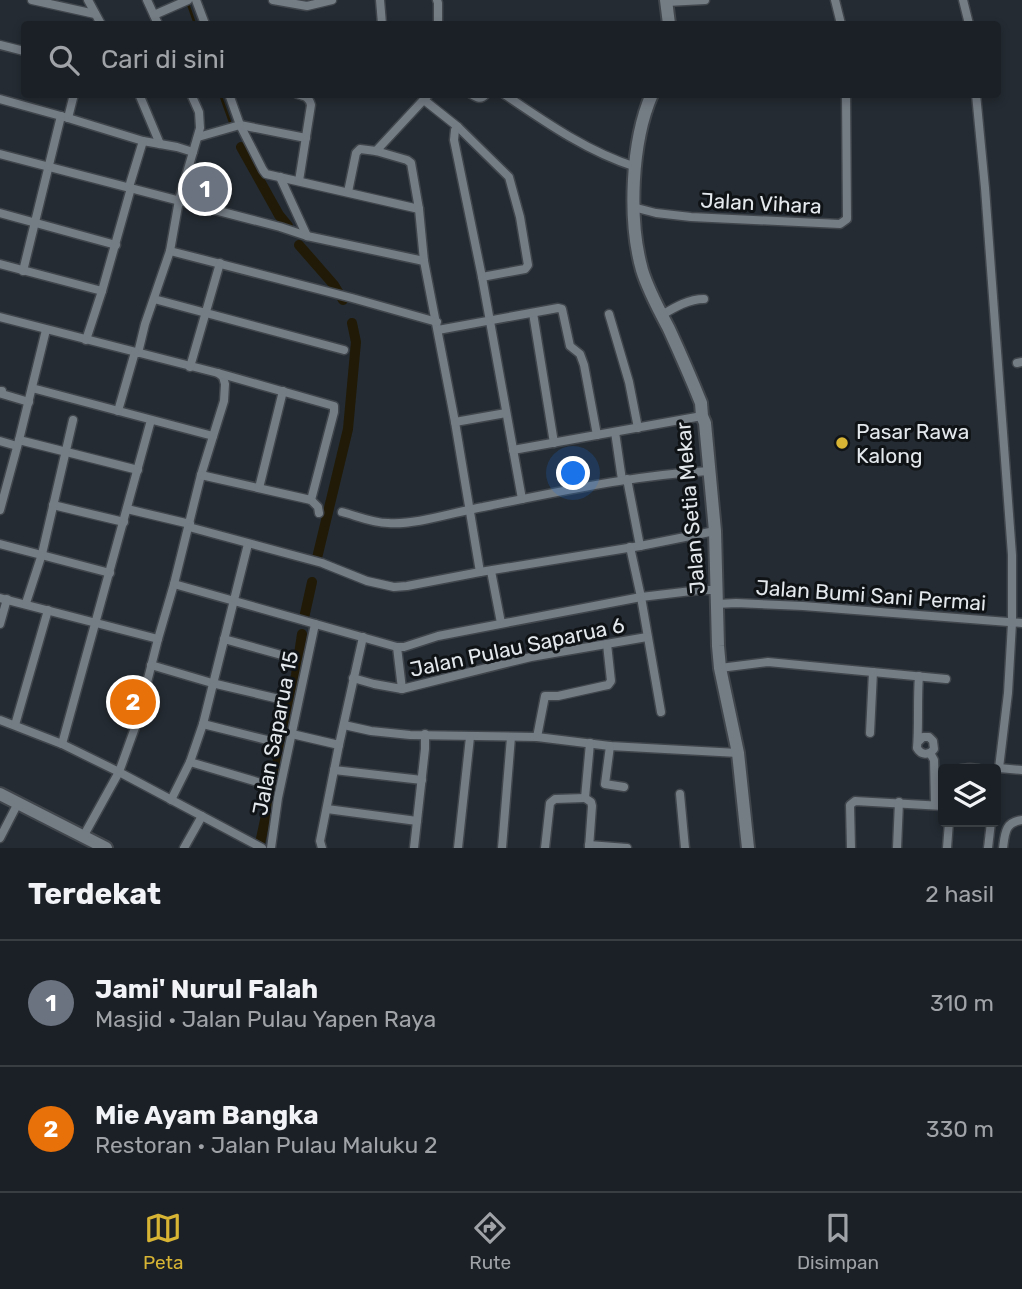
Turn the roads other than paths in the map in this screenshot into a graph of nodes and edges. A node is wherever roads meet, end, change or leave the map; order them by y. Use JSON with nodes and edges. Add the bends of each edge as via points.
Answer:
{"nodes":[{"id":1,"x":32,"y":0,"type":"edge"},
{"id":2,"x":88,"y":0,"type":"edge"},
{"id":3,"x":147,"y":0,"type":"edge"},
{"id":4,"x":196,"y":0,"type":"edge"},
{"id":5,"x":273,"y":0,"type":"edge"},
{"id":6,"x":332,"y":0,"type":"edge"},
{"id":7,"x":380,"y":0,"type":"edge"},
{"id":8,"x":437,"y":0,"type":"edge"},
{"id":9,"x":705,"y":0,"type":"edge"},
{"id":10,"x":835,"y":0,"type":"edge"},
{"id":11,"x":963,"y":0,"type":"edge"},
{"id":12,"x":185,"y":1,"type":"edge"},
{"id":13,"x":667,"y":1,"type":"edge"},
{"id":14,"x":95,"y":15,"type":"junction"},
{"id":15,"x":154,"y":16,"type":"junction"},
{"id":16,"x":99,"y":21,"type":"edge"},
{"id":17,"x":156,"y":21,"type":"edge"},
{"id":18,"x":204,"y":21,"type":"edge"},
{"id":19,"x":383,"y":21,"type":"edge"},
{"id":20,"x":438,"y":21,"type":"edge"},
{"id":21,"x":669,"y":21,"type":"edge"},
{"id":22,"x":840,"y":21,"type":"edge"},
{"id":23,"x":968,"y":21,"type":"edge"},
{"id":24,"x":0,"y":45,"type":"edge"},
{"id":25,"x":21,"y":50,"type":"edge"},
{"id":26,"x":72,"y":98,"type":"edge"},
{"id":27,"x":141,"y":98,"type":"edge"},
{"id":28,"x":193,"y":98,"type":"edge"},
{"id":29,"x":230,"y":98,"type":"edge"},
{"id":30,"x":308,"y":98,"type":"edge"},
{"id":31,"x":426,"y":98,"type":"edge"},
{"id":32,"x":428,"y":98,"type":"edge"},
{"id":33,"x":511,"y":98,"type":"edge"},
{"id":34,"x":651,"y":98,"type":"edge"},
{"id":35,"x":846,"y":98,"type":"edge"},
{"id":36,"x":975,"y":98,"type":"edge"},
{"id":37,"x":0,"y":100,"type":"edge"},
{"id":38,"x":65,"y":117,"type":"junction"},
{"id":39,"x":238,"y":126,"type":"junction"},
{"id":40,"x":458,"y":127,"type":"junction"},
{"id":41,"x":198,"y":137,"type":"junction"},
{"id":42,"x":306,"y":138,"type":"junction"},
{"id":43,"x":143,"y":141,"type":"junction"},
{"id":44,"x":160,"y":144,"type":"junction"},
{"id":45,"x":376,"y":151,"type":"junction"},
{"id":46,"x":193,"y":152,"type":"junction"},
{"id":47,"x":0,"y":154,"type":"edge"},
{"id":48,"x":48,"y":167,"type":"junction"},
{"id":49,"x":636,"y":167,"type":"junction"},
{"id":50,"x":280,"y":177,"type":"junction"},
{"id":51,"x":299,"y":181,"type":"junction"},
{"id":52,"x":130,"y":187,"type":"junction"},
{"id":53,"x":348,"y":192,"type":"junction"},
{"id":54,"x":179,"y":200,"type":"junction"},
{"id":55,"x":633,"y":207,"type":"junction"},
{"id":56,"x":419,"y":209,"type":"junction"},
{"id":57,"x":0,"y":213,"type":"edge"},
{"id":58,"x":36,"y":223,"type":"junction"},
{"id":59,"x":303,"y":235,"type":"junction"},
{"id":60,"x":116,"y":245,"type":"junction"},
{"id":61,"x":170,"y":251,"type":"junction"},
{"id":62,"x":424,"y":261,"type":"junction"},
{"id":63,"x":220,"y":263,"type":"junction"},
{"id":64,"x":0,"y":264,"type":"edge"},
{"id":65,"x":23,"y":271,"type":"junction"},
{"id":66,"x":482,"y":277,"type":"junction"},
{"id":67,"x":102,"y":291,"type":"junction"},
{"id":68,"x":154,"y":299,"type":"junction"},
{"id":69,"x":704,"y":299,"type":"dead end"},
{"id":70,"x":206,"y":313,"type":"junction"},
{"id":71,"x":533,"y":313,"type":"junction"},
{"id":72,"x":610,"y":314,"type":"dead end"},
{"id":73,"x":662,"y":315,"type":"junction"},
{"id":74,"x":0,"y":317,"type":"edge"},
{"id":75,"x":490,"y":320,"type":"junction"},
{"id":76,"x":437,"y":326,"type":"junction"},
{"id":77,"x":46,"y":330,"type":"junction"},
{"id":78,"x":86,"y":340,"type":"junction"},
{"id":79,"x":344,"y":350,"type":"dead end"},
{"id":80,"x":136,"y":353,"type":"junction"},
{"id":81,"x":190,"y":366,"type":"junction"},
{"id":82,"x":218,"y":373,"type":"junction"},
{"id":83,"x":32,"y":388,"type":"junction"},
{"id":84,"x":0,"y":391,"type":"edge"},
{"id":85,"x":283,"y":391,"type":"junction"},
{"id":86,"x":29,"y":402,"type":"junction"},
{"id":87,"x":118,"y":411,"type":"junction"},
{"id":88,"x":506,"y":413,"type":"junction"},
{"id":89,"x":702,"y":416,"type":"junction"},
{"id":90,"x":73,"y":420,"type":"dead end"},
{"id":91,"x":151,"y":420,"type":"junction"},
{"id":92,"x":455,"y":422,"type":"junction"},
{"id":93,"x":638,"y":428,"type":"junction"},
{"id":94,"x":615,"y":432,"type":"junction"},
{"id":95,"x":597,"y":435,"type":"junction"},
{"id":96,"x":213,"y":436,"type":"junction"},
{"id":97,"x":0,"y":441,"type":"edge"},
{"id":98,"x":18,"y":443,"type":"junction"},
{"id":99,"x":554,"y":443,"type":"junction"},
{"id":100,"x":513,"y":450,"type":"junction"},
{"id":101,"x":66,"y":452,"type":"junction"},
{"id":102,"x":138,"y":470,"type":"junction"},
{"id":103,"x":710,"y":471,"type":"junction"},
{"id":104,"x":201,"y":475,"type":"junction"},
{"id":105,"x":625,"y":480,"type":"junction"},
{"id":106,"x":259,"y":488,"type":"junction"},
{"id":107,"x":2,"y":495,"type":"edge"},
{"id":108,"x":522,"y":499,"type":"junction"},
{"id":109,"x":311,"y":500,"type":"junction"},
{"id":110,"x":54,"y":505,"type":"junction"},
{"id":111,"x":127,"y":509,"type":"junction"},
{"id":112,"x":470,"y":509,"type":"junction"},
{"id":113,"x":0,"y":510,"type":"edge"},
{"id":114,"x":342,"y":512,"type":"dead end"},
{"id":115,"x":319,"y":513,"type":"dead end"},
{"id":116,"x":124,"y":522,"type":"junction"},
{"id":117,"x":189,"y":526,"type":"junction"},
{"id":118,"x":715,"y":531,"type":"junction"},
{"id":119,"x":0,"y":544,"type":"edge"},
{"id":120,"x":248,"y":544,"type":"junction"},
{"id":121,"x":640,"y":546,"type":"junction"},
{"id":122,"x":630,"y":547,"type":"junction"},
{"id":123,"x":42,"y":554,"type":"junction"},
{"id":124,"x":491,"y":571,"type":"junction"},
{"id":125,"x":480,"y":572,"type":"junction"},
{"id":126,"x":110,"y":573,"type":"junction"},
{"id":127,"x":174,"y":584,"type":"junction"},
{"id":128,"x":718,"y":590,"type":"junction"},
{"id":129,"x":641,"y":597,"type":"junction"},
{"id":130,"x":3,"y":599,"type":"edge"},
{"id":131,"x":234,"y":600,"type":"junction"},
{"id":132,"x":26,"y":603,"type":"junction"},
{"id":133,"x":717,"y":604,"type":"junction"},
{"id":134,"x":48,"y":610,"type":"junction"},
{"id":135,"x":96,"y":623,"type":"junction"},
{"id":136,"x":501,"y":623,"type":"junction"},
{"id":137,"x":1017,"y":623,"type":"edge"},
{"id":138,"x":0,"y":624,"type":"edge"},
{"id":139,"x":311,"y":624,"type":"junction"},
{"id":140,"x":363,"y":637,"type":"junction"},
{"id":141,"x":647,"y":637,"type":"junction"},
{"id":142,"x":158,"y":639,"type":"junction"},
{"id":143,"x":224,"y":639,"type":"junction"},
{"id":144,"x":607,"y":644,"type":"junction"},
{"id":145,"x":397,"y":647,"type":"junction"},
{"id":146,"x":285,"y":656,"type":"dead end"},
{"id":147,"x":151,"y":665,"type":"junction"},
{"id":148,"x":720,"y":668,"type":"junction"},
{"id":149,"x":873,"y":672,"type":"junction"},
{"id":150,"x":919,"y":676,"type":"junction"},
{"id":151,"x":353,"y":678,"type":"junction"},
{"id":152,"x":946,"y":679,"type":"dead end"},
{"id":153,"x":212,"y":683,"type":"junction"},
{"id":154,"x":402,"y":689,"type":"junction"},
{"id":155,"x":279,"y":699,"type":"dead end"},
{"id":156,"x":661,"y":712,"type":"dead end"},
{"id":157,"x":0,"y":720,"type":"edge"},
{"id":158,"x":15,"y":724,"type":"junction"},
{"id":159,"x":203,"y":724,"type":"junction"},
{"id":160,"x":344,"y":725,"type":"junction"},
{"id":161,"x":870,"y":733,"type":"dead end"},
{"id":162,"x":292,"y":734,"type":"junction"},
{"id":163,"x":425,"y":734,"type":"junction"},
{"id":164,"x":470,"y":737,"type":"junction"},
{"id":165,"x":512,"y":737,"type":"junction"},
{"id":166,"x":537,"y":737,"type":"junction"},
{"id":167,"x":919,"y":740,"type":"junction"},
{"id":168,"x":271,"y":741,"type":"dead end"},
{"id":169,"x":590,"y":743,"type":"junction"},
{"id":170,"x":62,"y":744,"type":"junction"},
{"id":171,"x":339,"y":745,"type":"junction"},
{"id":172,"x":610,"y":746,"type":"junction"},
{"id":173,"x":738,"y":753,"type":"junction"},
{"id":174,"x":930,"y":753,"type":"junction"},
{"id":175,"x":190,"y":762,"type":"junction"},
{"id":176,"x":998,"y":764,"type":"edge"},
{"id":177,"x":1001,"y":769,"type":"edge"},
{"id":178,"x":334,"y":770,"type":"junction"},
{"id":179,"x":1022,"y":770,"type":"edge"},
{"id":180,"x":119,"y":772,"type":"junction"},
{"id":181,"x":938,"y":778,"type":"edge"},
{"id":182,"x":422,"y":780,"type":"junction"},
{"id":183,"x":261,"y":783,"type":"dead end"},
{"id":184,"x":624,"y":787,"type":"dead end"},
{"id":185,"x":0,"y":794,"type":"edge"},
{"id":186,"x":680,"y":794,"type":"dead end"},
{"id":187,"x":585,"y":798,"type":"junction"},
{"id":188,"x":172,"y":800,"type":"junction"},
{"id":189,"x":899,"y":802,"type":"junction"},
{"id":190,"x":18,"y":803,"type":"junction"},
{"id":191,"x":938,"y":805,"type":"edge"},
{"id":192,"x":327,"y":809,"type":"junction"},
{"id":193,"x":202,"y":816,"type":"junction"},
{"id":194,"x":1022,"y":820,"type":"edge"},
{"id":195,"x":417,"y":821,"type":"junction"},
{"id":196,"x":949,"y":827,"type":"edge"},
{"id":197,"x":990,"y":827,"type":"edge"},
{"id":198,"x":83,"y":837,"type":"junction"},
{"id":199,"x":0,"y":838,"type":"edge"},
{"id":200,"x":104,"y":847,"type":"edge"},
{"id":201,"x":321,"y":847,"type":"edge"},
{"id":202,"x":589,"y":847,"type":"edge"},
{"id":203,"x":184,"y":848,"type":"edge"},
{"id":204,"x":262,"y":848,"type":"edge"},
{"id":205,"x":271,"y":848,"type":"edge"},
{"id":206,"x":414,"y":848,"type":"edge"},
{"id":207,"x":458,"y":848,"type":"edge"},
{"id":208,"x":502,"y":848,"type":"edge"},
{"id":209,"x":545,"y":848,"type":"edge"},
{"id":210,"x":627,"y":848,"type":"edge"},
{"id":211,"x":685,"y":848,"type":"edge"},
{"id":212,"x":748,"y":848,"type":"edge"},
{"id":213,"x":851,"y":848,"type":"edge"},
{"id":214,"x":897,"y":848,"type":"edge"},
{"id":215,"x":947,"y":848,"type":"edge"},
{"id":216,"x":988,"y":848,"type":"edge"},
{"id":217,"x":1003,"y":848,"type":"edge"}],
"edges":[{"from":1,"to":14,"type":"street"},
{"from":2,"to":14,"type":"street"},
{"from":3,"to":15,"type":"street"},
{"from":4,"to":18,"type":"street"},
{"from":5,"to":6,"type":"street","via":[[307,6]]},
{"from":7,"to":19,"type":"street"},
{"from":8,"to":20,"type":"street"},
{"from":9,"to":13,"type":"street"},
{"from":10,"to":22,"type":"street"},
{"from":11,"to":23,"type":"street"},
{"from":12,"to":15,"type":"street"},
{"from":13,"to":21,"type":"street"},
{"from":14,"to":16,"type":"street"},
{"from":15,"to":17,"type":"street"},
{"from":24,"to":25,"type":"street"},
{"from":26,"to":38,"type":"street"},
{"from":27,"to":44,"type":"street"},
{"from":28,"to":41,"type":"street","via":[[201,117]]},
{"from":29,"to":39,"type":"street"},
{"from":30,"to":42,"type":"street"},
{"from":31,"to":45,"type":"street"},
{"from":32,"to":40,"type":"street"},
{"from":33,"to":49,"type":"street","via":[[594,150]]},
{"from":34,"to":49,"type":"street","name":"Jalan Setia Mekar"},
{"from":35,"to":55,"type":"street","name":"Jalan Vihara","via":[[848,201],[847,219],[840,224],[691,217]]},
{"from":36,"to":137,"type":"street"},
{"from":37,"to":38,"type":"street"},
{"from":38,"to":43,"type":"street"},
{"from":38,"to":48,"type":"street"},
{"from":39,"to":41,"type":"street"},
{"from":39,"to":42,"type":"street"},
{"from":39,"to":50,"type":"street","via":[[266,174]]},
{"from":40,"to":66,"type":"street","via":[[454,140]]},
{"from":40,"to":66,"type":"street","via":[[509,177],[526,249],[525,269]]},
{"from":41,"to":46,"type":"street"},
{"from":42,"to":51,"type":"street"},
{"from":43,"to":44,"type":"street"},
{"from":43,"to":52,"type":"street"},
{"from":44,"to":46,"type":"street"},
{"from":45,"to":53,"type":"street","via":[[356,153]]},
{"from":45,"to":56,"type":"street","via":[[410,162]]},
{"from":46,"to":54,"type":"street"},
{"from":47,"to":48,"type":"street"},
{"from":48,"to":52,"type":"street"},
{"from":48,"to":58,"type":"street"},
{"from":49,"to":55,"type":"street","name":"Jalan Setia Mekar"},
{"from":50,"to":51,"type":"street"},
{"from":50,"to":59,"type":"street"},
{"from":51,"to":53,"type":"street"},
{"from":52,"to":54,"type":"street"},
{"from":52,"to":60,"type":"street"},
{"from":53,"to":56,"type":"street"},
{"from":54,"to":59,"type":"street"},
{"from":54,"to":61,"type":"street"},
{"from":55,"to":73,"type":"street","name":"Jalan Setia Mekar","via":[[642,271]]},
{"from":56,"to":62,"type":"street"},
{"from":57,"to":58,"type":"street"},
{"from":58,"to":60,"type":"street"},
{"from":58,"to":65,"type":"street"},
{"from":59,"to":62,"type":"street"},
{"from":60,"to":67,"type":"street"},
{"from":61,"to":63,"type":"street"},
{"from":61,"to":68,"type":"street"},
{"from":62,"to":76,"type":"street"},
{"from":63,"to":70,"type":"street"},
{"from":63,"to":76,"type":"street"},
{"from":64,"to":65,"type":"street"},
{"from":65,"to":67,"type":"street"},
{"from":66,"to":75,"type":"street"},
{"from":67,"to":78,"type":"street"},
{"from":68,"to":70,"type":"street"},
{"from":68,"to":80,"type":"street"},
{"from":69,"to":73,"type":"street"},
{"from":70,"to":79,"type":"street"},
{"from":70,"to":81,"type":"street"},
{"from":71,"to":75,"type":"street"},
{"from":71,"to":95,"type":"street","via":[[562,309],[570,346],[584,365]]},
{"from":71,"to":99,"type":"street"},
{"from":72,"to":93,"type":"street"},
{"from":73,"to":89,"type":"street","name":"Jalan Setia Mekar","via":[[701,403]]},
{"from":74,"to":77,"type":"street"},
{"from":75,"to":76,"type":"street"},
{"from":75,"to":88,"type":"street"},
{"from":76,"to":92,"type":"street"},
{"from":77,"to":78,"type":"street"},
{"from":77,"to":83,"type":"street"},
{"from":78,"to":80,"type":"street"},
{"from":80,"to":81,"type":"street"},
{"from":80,"to":87,"type":"street"},
{"from":81,"to":82,"type":"street"},
{"from":82,"to":85,"type":"street"},
{"from":82,"to":96,"type":"street","via":[[225,391]]},
{"from":83,"to":86,"type":"street"},
{"from":83,"to":87,"type":"street"},
{"from":84,"to":86,"type":"street"},
{"from":85,"to":106,"type":"street"},
{"from":85,"to":109,"type":"street","via":[[334,407]]},
{"from":86,"to":98,"type":"street"},
{"from":87,"to":91,"type":"street"},
{"from":88,"to":92,"type":"street"},
{"from":88,"to":100,"type":"street"},
{"from":89,"to":93,"type":"street"},
{"from":89,"to":103,"type":"street","name":"Jalan Setia Mekar"},
{"from":90,"to":101,"type":"street"},
{"from":91,"to":96,"type":"street"},
{"from":91,"to":102,"type":"street"},
{"from":92,"to":112,"type":"street"},
{"from":93,"to":94,"type":"street"},
{"from":94,"to":95,"type":"street"},
{"from":94,"to":105,"type":"street"},
{"from":95,"to":99,"type":"street"},
{"from":96,"to":104,"type":"street"},
{"from":97,"to":98,"type":"street"},
{"from":98,"to":101,"type":"street"},
{"from":98,"to":107,"type":"street"},
{"from":99,"to":100,"type":"street"},
{"from":100,"to":108,"type":"street"},
{"from":101,"to":102,"type":"street"},
{"from":101,"to":110,"type":"street"},
{"from":102,"to":111,"type":"street"},
{"from":103,"to":105,"type":"street"},
{"from":103,"to":118,"type":"street","name":"Jalan Setia Mekar"},
{"from":104,"to":106,"type":"street"},
{"from":104,"to":117,"type":"street"},
{"from":105,"to":108,"type":"street"},
{"from":105,"to":121,"type":"street"},
{"from":106,"to":109,"type":"street"},
{"from":107,"to":113,"type":"street"},
{"from":108,"to":112,"type":"street"},
{"from":109,"to":115,"type":"street"},
{"from":110,"to":116,"type":"street"},
{"from":110,"to":123,"type":"street"},
{"from":111,"to":116,"type":"street"},
{"from":111,"to":117,"type":"street"},
{"from":112,"to":114,"type":"street","via":[[391,524]]},
{"from":112,"to":125,"type":"street"},
{"from":116,"to":126,"type":"street"},
{"from":117,"to":120,"type":"street"},
{"from":117,"to":127,"type":"street"},
{"from":118,"to":121,"type":"street"},
{"from":118,"to":128,"type":"street","name":"Jalan Setia Mekar"},
{"from":119,"to":123,"type":"street"},
{"from":120,"to":125,"type":"street","via":[[394,587]]},
{"from":120,"to":131,"type":"street"},
{"from":121,"to":122,"type":"street"},
{"from":122,"to":124,"type":"street"},
{"from":122,"to":129,"type":"street"},
{"from":123,"to":126,"type":"street"},
{"from":123,"to":132,"type":"street"},
{"from":124,"to":125,"type":"street"},
{"from":124,"to":136,"type":"street"},
{"from":126,"to":135,"type":"street"},
{"from":127,"to":131,"type":"street"},
{"from":127,"to":142,"type":"street"},
{"from":128,"to":129,"type":"street"},
{"from":128,"to":133,"type":"street","name":"Jalan Setia Mekar"},
{"from":129,"to":136,"type":"street"},
{"from":129,"to":141,"type":"street"},
{"from":130,"to":132,"type":"street"},
{"from":130,"to":138,"type":"street"},
{"from":131,"to":139,"type":"street"},
{"from":131,"to":143,"type":"street"},
{"from":132,"to":134,"type":"street"},
{"from":133,"to":137,"type":"street","name":"Jalan Bumi Sani Permai","via":[[827,607]]},
{"from":133,"to":148,"type":"street","name":"Jalan Setia Mekar"},
{"from":134,"to":135,"type":"street"},
{"from":134,"to":158,"type":"street"},
{"from":135,"to":142,"type":"street"},
{"from":135,"to":170,"type":"street"},
{"from":136,"to":145,"type":"street"},
{"from":137,"to":176,"type":"street"},
{"from":139,"to":140,"type":"street"},
{"from":139,"to":162,"type":"street","name":"Jalan Saparua 15"},
{"from":140,"to":145,"type":"street"},
{"from":140,"to":151,"type":"street"},
{"from":141,"to":144,"type":"street","name":"Jalan Pulau Saparua 6"},
{"from":141,"to":156,"type":"street"},
{"from":142,"to":147,"type":"street"},
{"from":143,"to":146,"type":"street"},
{"from":143,"to":153,"type":"street"},
{"from":144,"to":154,"type":"street","name":"Jalan Pulau Saparua 6","via":[[519,659]]},
{"from":144,"to":166,"type":"street","via":[[612,676],[608,685],[545,696]]},
{"from":145,"to":154,"type":"street"},
{"from":147,"to":153,"type":"street"},
{"from":147,"to":180,"type":"street"},
{"from":148,"to":149,"type":"street","via":[[768,662]]},
{"from":148,"to":173,"type":"street","name":"Jalan Setia Mekar"},
{"from":149,"to":150,"type":"street"},
{"from":149,"to":161,"type":"street"},
{"from":150,"to":152,"type":"street"},
{"from":150,"to":167,"type":"street"},
{"from":151,"to":154,"type":"street","name":"Jalan Pulau Saparua 6"},
{"from":151,"to":160,"type":"street"},
{"from":153,"to":155,"type":"street"},
{"from":153,"to":159,"type":"street"},
{"from":157,"to":158,"type":"street"},
{"from":158,"to":170,"type":"street"},
{"from":159,"to":168,"type":"street"},
{"from":159,"to":175,"type":"street"},
{"from":160,"to":163,"type":"street"},
{"from":160,"to":171,"type":"street"},
{"from":162,"to":171,"type":"street"},
{"from":162,"to":205,"type":"street","name":"Jalan Saparua 15"},
{"from":163,"to":164,"type":"street"},
{"from":163,"to":182,"type":"street"},
{"from":164,"to":165,"type":"street"},
{"from":164,"to":207,"type":"street"},
{"from":165,"to":166,"type":"street"},
{"from":165,"to":208,"type":"street"},
{"from":166,"to":169,"type":"street"},
{"from":167,"to":174,"type":"street","via":[[918,750]]},
{"from":167,"to":174,"type":"street","via":[[932,739]]},
{"from":169,"to":172,"type":"street"},
{"from":169,"to":187,"type":"street"},
{"from":170,"to":180,"type":"street"},
{"from":171,"to":178,"type":"street"},
{"from":172,"to":173,"type":"street"},
{"from":172,"to":184,"type":"street","via":[[605,784]]},
{"from":173,"to":212,"type":"street","name":"Jalan Setia Mekar"},
{"from":174,"to":181,"type":"street"},
{"from":175,"to":183,"type":"street"},
{"from":175,"to":188,"type":"street"},
{"from":177,"to":179,"type":"street"},
{"from":178,"to":182,"type":"street"},
{"from":178,"to":192,"type":"street"},
{"from":180,"to":188,"type":"street"},
{"from":180,"to":198,"type":"street"},
{"from":182,"to":195,"type":"street"},
{"from":185,"to":190,"type":"street"},
{"from":186,"to":211,"type":"street"},
{"from":187,"to":202,"type":"street","via":[[592,806]]},
{"from":187,"to":209,"type":"street","via":[[550,803]]},
{"from":188,"to":193,"type":"street"},
{"from":189,"to":191,"type":"street"},
{"from":189,"to":213,"type":"street","via":[[851,802]]},
{"from":189,"to":214,"type":"street"},
{"from":190,"to":198,"type":"street"},
{"from":190,"to":199,"type":"street"},
{"from":192,"to":195,"type":"street"},
{"from":192,"to":201,"type":"street"},
{"from":193,"to":203,"type":"street"},
{"from":193,"to":204,"type":"street"},
{"from":194,"to":217,"type":"street","via":[[1009,824]]},
{"from":195,"to":206,"type":"street"},
{"from":196,"to":215,"type":"street"},
{"from":197,"to":216,"type":"street"},
{"from":198,"to":200,"type":"street"},
{"from":202,"to":210,"type":"street"}]}
